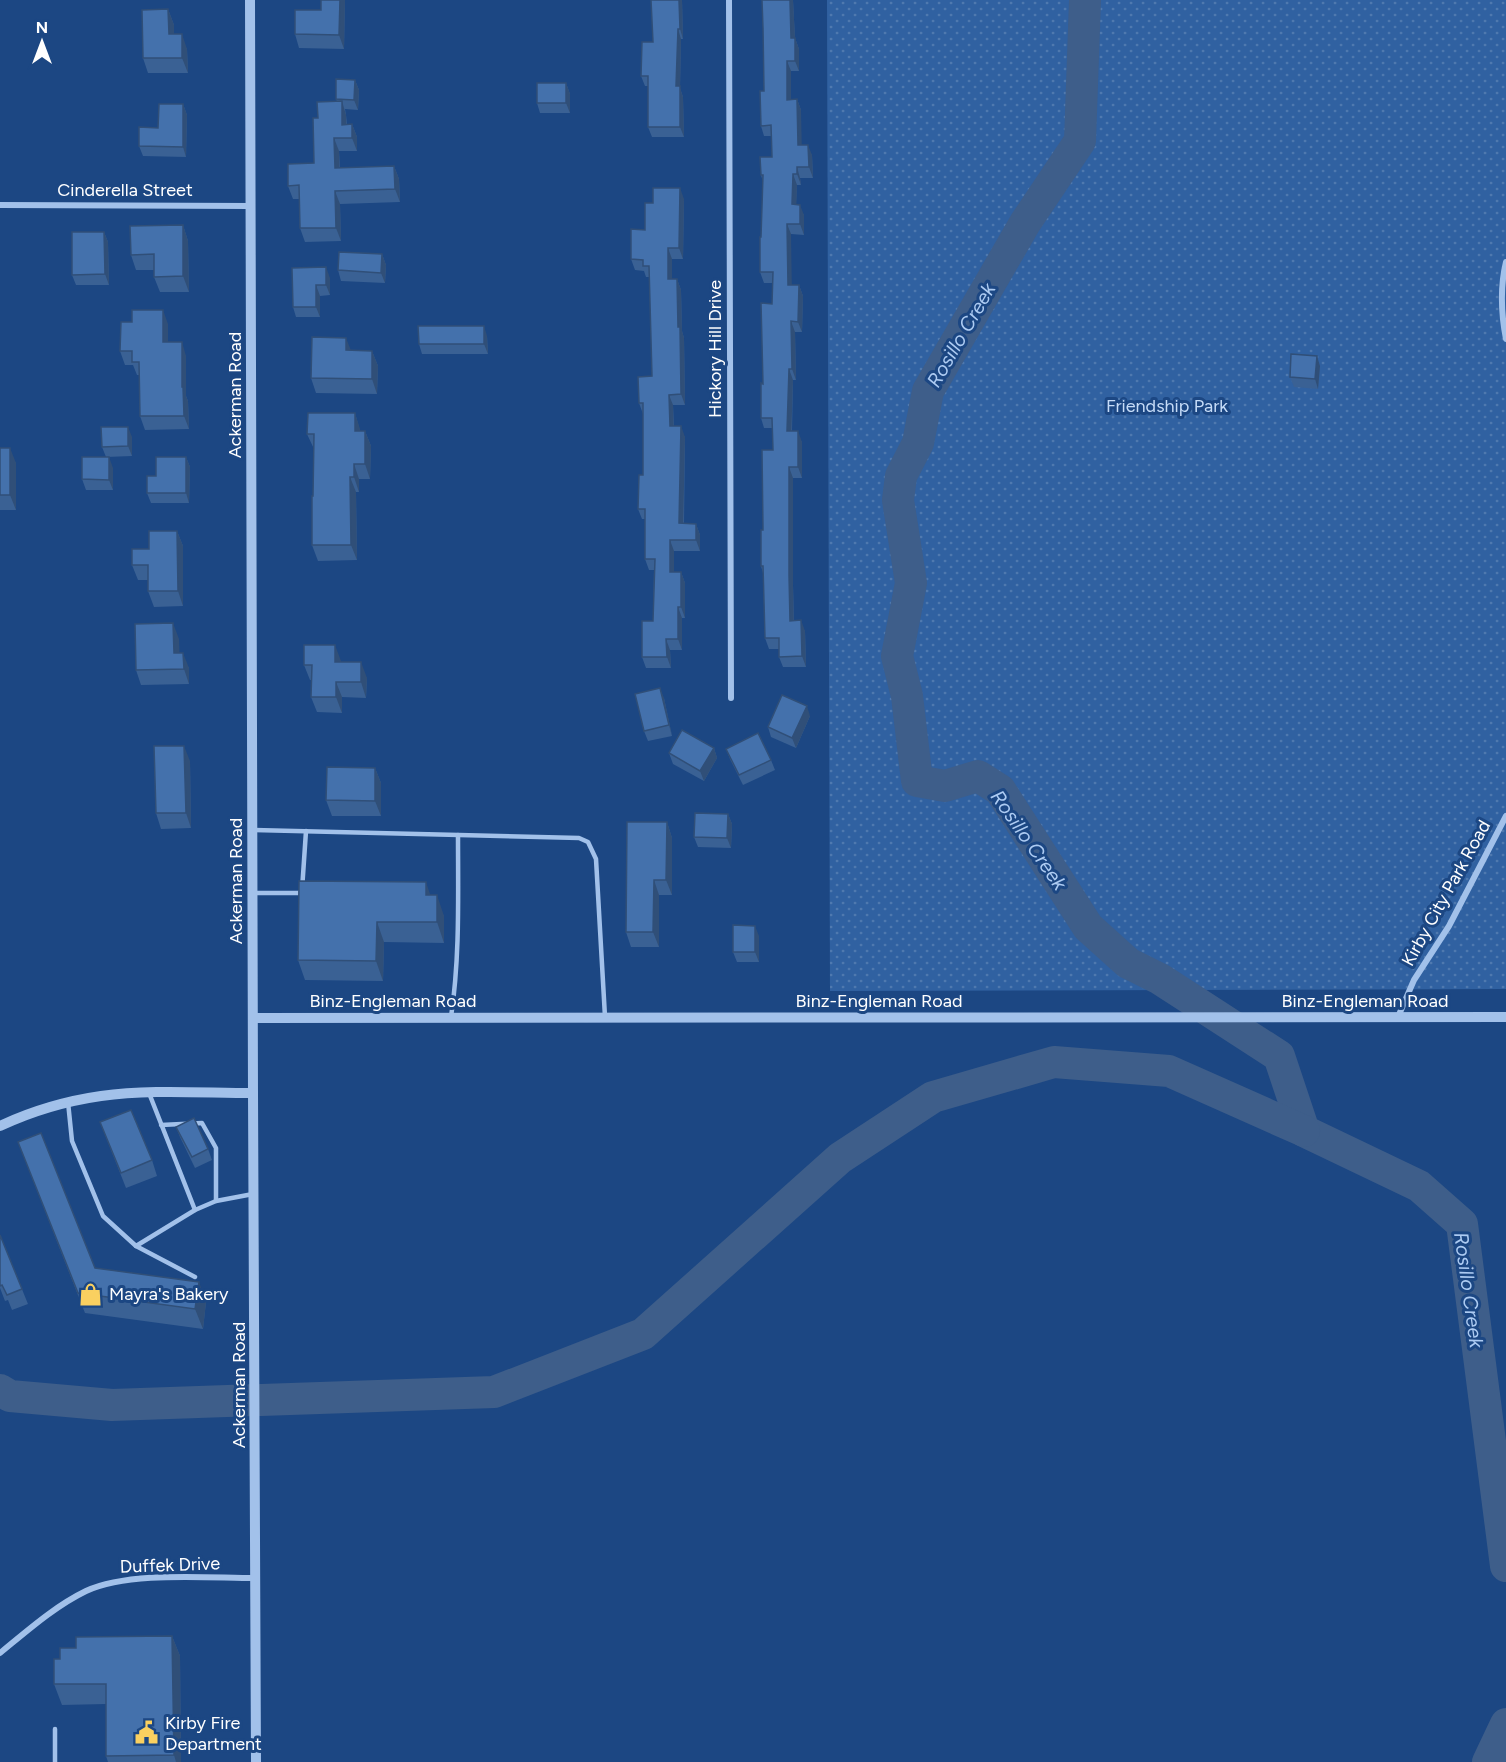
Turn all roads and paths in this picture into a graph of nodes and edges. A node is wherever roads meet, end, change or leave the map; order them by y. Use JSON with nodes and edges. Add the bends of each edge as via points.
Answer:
{"nodes":[{"id":1,"x":250,"y":0,"type":"edge"},
{"id":2,"x":729,"y":0,"type":"edge"},
{"id":3,"x":0,"y":205,"type":"edge"},
{"id":4,"x":250,"y":206,"type":"junction"},
{"id":5,"x":1506,"y":261,"type":"edge"},
{"id":6,"x":1506,"y":339,"type":"edge"},
{"id":7,"x":731,"y":698,"type":"dead end"},
{"id":8,"x":1506,"y":816,"type":"edge"},
{"id":9,"x":253,"y":830,"type":"junction"},
{"id":10,"x":306,"y":831,"type":"junction"},
{"id":11,"x":458,"y":835,"type":"junction"},
{"id":12,"x":253,"y":893,"type":"junction"},
{"id":13,"x":253,"y":1017,"type":"junction"},
{"id":14,"x":451,"y":1017,"type":"junction"},
{"id":15,"x":605,"y":1017,"type":"junction"},
{"id":16,"x":1398,"y":1017,"type":"junction"},
{"id":17,"x":1506,"y":1017,"type":"edge"},
{"id":18,"x":149,"y":1093,"type":"junction"},
{"id":19,"x":253,"y":1093,"type":"junction"},
{"id":20,"x":68,"y":1102,"type":"junction"},
{"id":21,"x":161,"y":1125,"type":"junction"},
{"id":22,"x":0,"y":1126,"type":"edge"},
{"id":23,"x":254,"y":1194,"type":"junction"},
{"id":24,"x":216,"y":1201,"type":"junction"},
{"id":25,"x":195,"y":1210,"type":"junction"},
{"id":26,"x":136,"y":1246,"type":"junction"},
{"id":27,"x":195,"y":1277,"type":"dead end"},
{"id":28,"x":255,"y":1578,"type":"junction"},
{"id":29,"x":0,"y":1653,"type":"edge"},
{"id":30,"x":55,"y":1729,"type":"dead end"},
{"id":31,"x":55,"y":1762,"type":"edge"},
{"id":32,"x":256,"y":1762,"type":"edge"}],
"edges":[{"from":1,"to":4,"type":"street","name":"Ackerman Road"},
{"from":2,"to":7,"type":"street","name":"Hickory Hill Drive"},
{"from":3,"to":4,"type":"street","name":"Cinderella Street"},
{"from":4,"to":9,"type":"street","name":"Ackerman Road"},
{"from":5,"to":6,"type":"street","via":[[1502,319]]},
{"from":8,"to":16,"type":"street","name":"Kirby City Park Road","via":[[1449,926],[1414,980]]},
{"from":9,"to":10,"type":"lane"},
{"from":9,"to":12,"type":"street","name":"Ackerman Road"},
{"from":10,"to":11,"type":"lane"},
{"from":10,"to":12,"type":"lane","via":[[302,890]]},
{"from":11,"to":14,"type":"lane","via":[[459,941]]},
{"from":11,"to":15,"type":"lane","via":[[579,838],[588,842],[596,859]]},
{"from":12,"to":13,"type":"street","name":"Ackerman Road"},
{"from":13,"to":14,"type":"street","name":"Binz-Engleman Road"},
{"from":13,"to":19,"type":"street","name":"Ackerman Road"},
{"from":14,"to":15,"type":"street","name":"Binz-Engleman Road"},
{"from":15,"to":16,"type":"street","name":"Binz-Engleman Road"},
{"from":16,"to":17,"type":"street","name":"Binz-Engleman Road"},
{"from":18,"to":19,"type":"street"},
{"from":18,"to":20,"type":"street","via":[[102,1095]]},
{"from":18,"to":21,"type":"lane"},
{"from":19,"to":23,"type":"street","name":"Ackerman Road"},
{"from":20,"to":22,"type":"street"},
{"from":20,"to":26,"type":"lane","via":[[72,1141],[103,1216]]},
{"from":21,"to":24,"type":"lane","via":[[202,1123],[216,1148]]},
{"from":21,"to":25,"type":"lane"},
{"from":23,"to":24,"type":"lane"},
{"from":23,"to":28,"type":"street","name":"Ackerman Road"},
{"from":24,"to":25,"type":"lane"},
{"from":25,"to":26,"type":"lane"},
{"from":26,"to":27,"type":"lane"},
{"from":28,"to":29,"type":"street","name":"Duffek Drive","via":[[146,1578],[114,1582],[59,1607]]},
{"from":28,"to":32,"type":"street","name":"Ackerman Road"},
{"from":30,"to":31,"type":"lane"}]}
